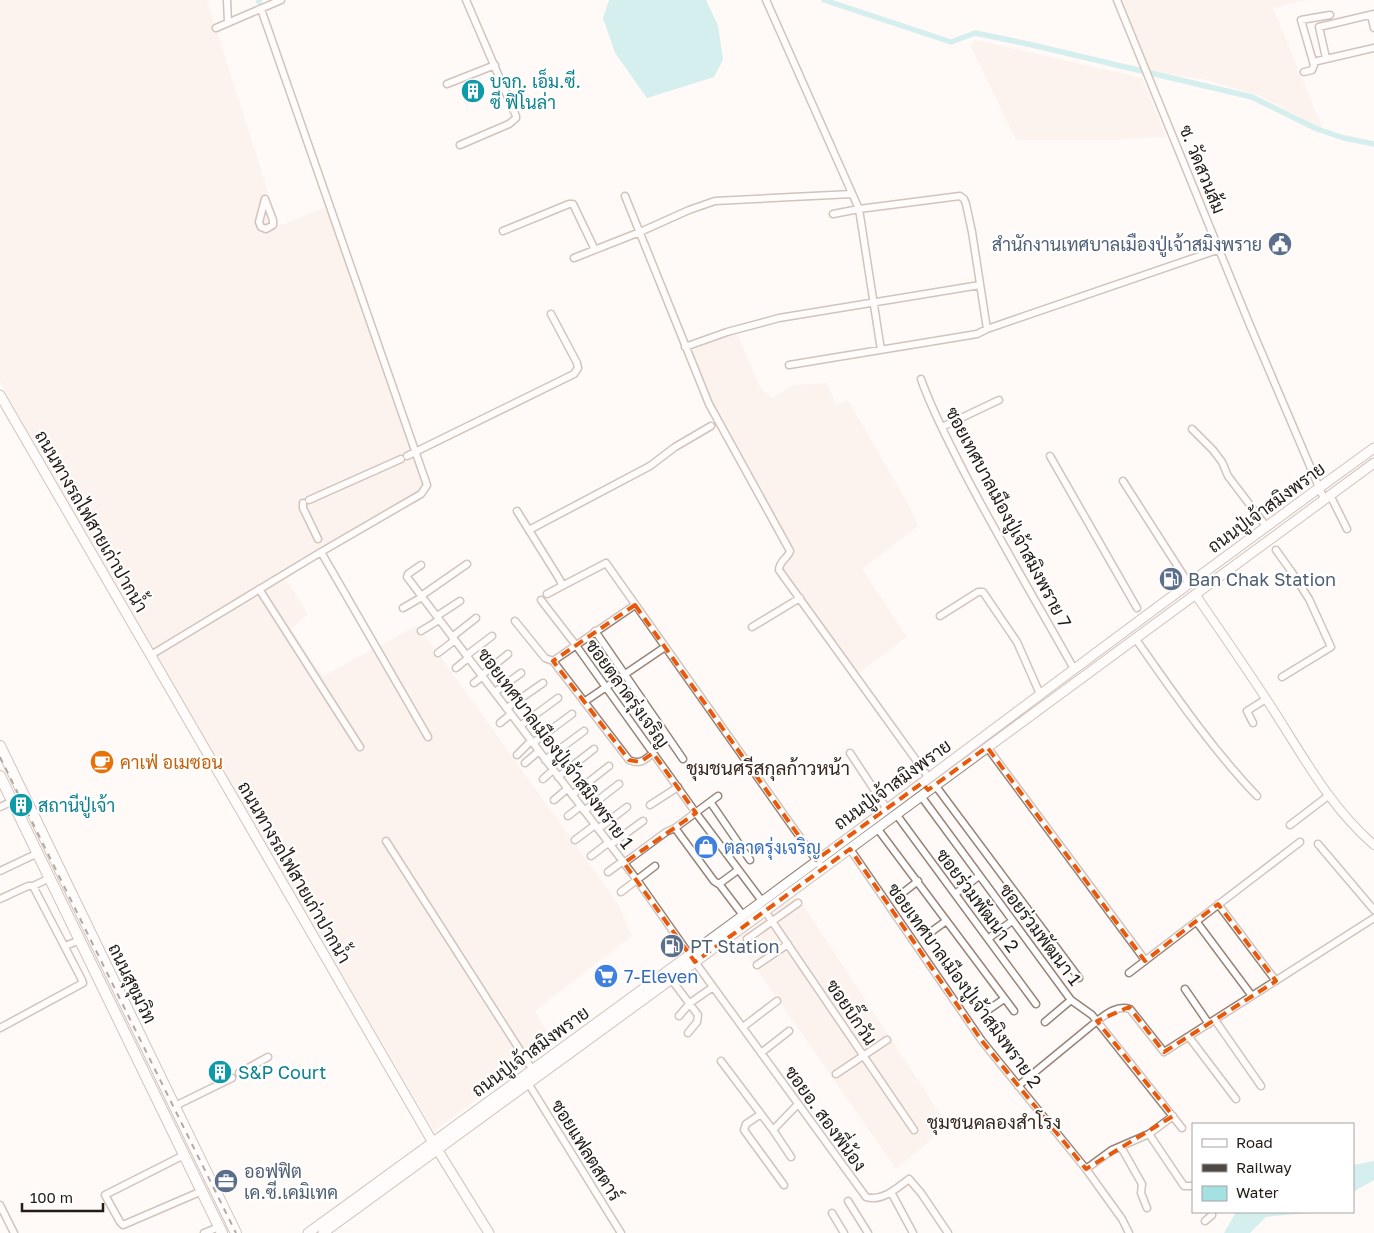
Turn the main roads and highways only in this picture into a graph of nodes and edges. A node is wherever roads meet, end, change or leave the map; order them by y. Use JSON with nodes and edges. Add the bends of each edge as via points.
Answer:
{"nodes":[{"id":1,"x":0,"y":395,"type":"edge"},
{"id":2,"x":1374,"y":448,"type":"edge"},
{"id":3,"x":1374,"y":463,"type":"edge"},
{"id":4,"x":1188,"y":584,"type":"junction"},
{"id":5,"x":1195,"y":594,"type":"junction"},
{"id":6,"x":1074,"y":669,"type":"junction"},
{"id":7,"x":1080,"y":678,"type":"junction"},
{"id":8,"x":992,"y":730,"type":"junction"},
{"id":9,"x":998,"y":739,"type":"junction"},
{"id":10,"x":0,"y":746,"type":"edge"},
{"id":11,"x":0,"y":776,"type":"edge"},
{"id":12,"x":927,"y":786,"type":"junction"},
{"id":13,"x":91,"y":932,"type":"junction"},
{"id":14,"x":80,"y":940,"type":"junction"},
{"id":15,"x":692,"y":958,"type":"junction"},
{"id":16,"x":592,"y":1031,"type":"junction"},
{"id":17,"x":435,"y":1145,"type":"junction"},
{"id":18,"x":221,"y":1230,"type":"edge"},
{"id":19,"x":236,"y":1233,"type":"edge"},
{"id":20,"x":308,"y":1233,"type":"edge"},
{"id":21,"x":323,"y":1233,"type":"edge"},
{"id":22,"x":490,"y":1233,"type":"edge"}],
"edges":[{"from":1,"to":17,"type":"main road","name":"ถนนทางรถไฟสายเก่าปากน้ำ"},
{"from":2,"to":4,"type":"main road","name":"ถนนปู่เจ้าสมิงพราย"},
{"from":3,"to":5,"type":"main road","name":"ถนนปู่เจ้าสมิงพราย","via":[[1327,497],[1272,545]]},
{"from":4,"to":5,"type":"main road"},
{"from":4,"to":6,"type":"main road","name":"ถนนปู่เจ้าสมิงพราย","via":[[1140,613]]},
{"from":5,"to":7,"type":"main road","name":"ถนนปู่เจ้าสมิงพราย"},
{"from":6,"to":7,"type":"main road"},
{"from":6,"to":8,"type":"main road","name":"ถนนปู่เจ้าสมิงพราย"},
{"from":7,"to":9,"type":"main road","name":"ถนนปู่เจ้าสมิงพราย"},
{"from":8,"to":9,"type":"main road"},
{"from":8,"to":12,"type":"main road","name":"ถนนปู่เจ้าสมิงพราย"},
{"from":9,"to":12,"type":"main road","name":"ถนนปู่เจ้าสมิงพราย"},
{"from":10,"to":13,"type":"highway","name":"ถนนสุขุมวิท"},
{"from":11,"to":14,"type":"highway","name":"ถนนสุขุมวิท"},
{"from":12,"to":15,"type":"main road","name":"ถนนปู่เจ้าสมิงพราย","via":[[850,849],[765,911]]},
{"from":12,"to":15,"type":"main road","name":"ถนนปู่เจ้าสมิงพราย","via":[[887,809],[742,914]]},
{"from":13,"to":14,"type":"highway"},
{"from":13,"to":19,"type":"highway","name":"ถนนสุขุมวิท"},
{"from":14,"to":18,"type":"highway","name":"ถนนสุขุมวิท"},
{"from":15,"to":16,"type":"main road","name":"ถนนปู่เจ้าสมิงพราย"},
{"from":15,"to":16,"type":"main road","name":"ถนนปู่เจ้าสมิงพราย","via":[[671,979]]},
{"from":16,"to":17,"type":"main road","name":"ถนนปู่เจ้าสมิงพราย","via":[[528,1083]]},
{"from":16,"to":17,"type":"main road","name":"ถนนปู่เจ้าสมิงพราย","via":[[532,1069]]},
{"from":17,"to":20,"type":"main road","name":"ถนนปู่เจ้าสมิงพราย"},
{"from":17,"to":21,"type":"main road","name":"ถนนปู่เจ้าสมิงพราย"},
{"from":17,"to":22,"type":"main road","name":"ถนนทางรถไฟสายเก่าปากน้ำ"}]}
